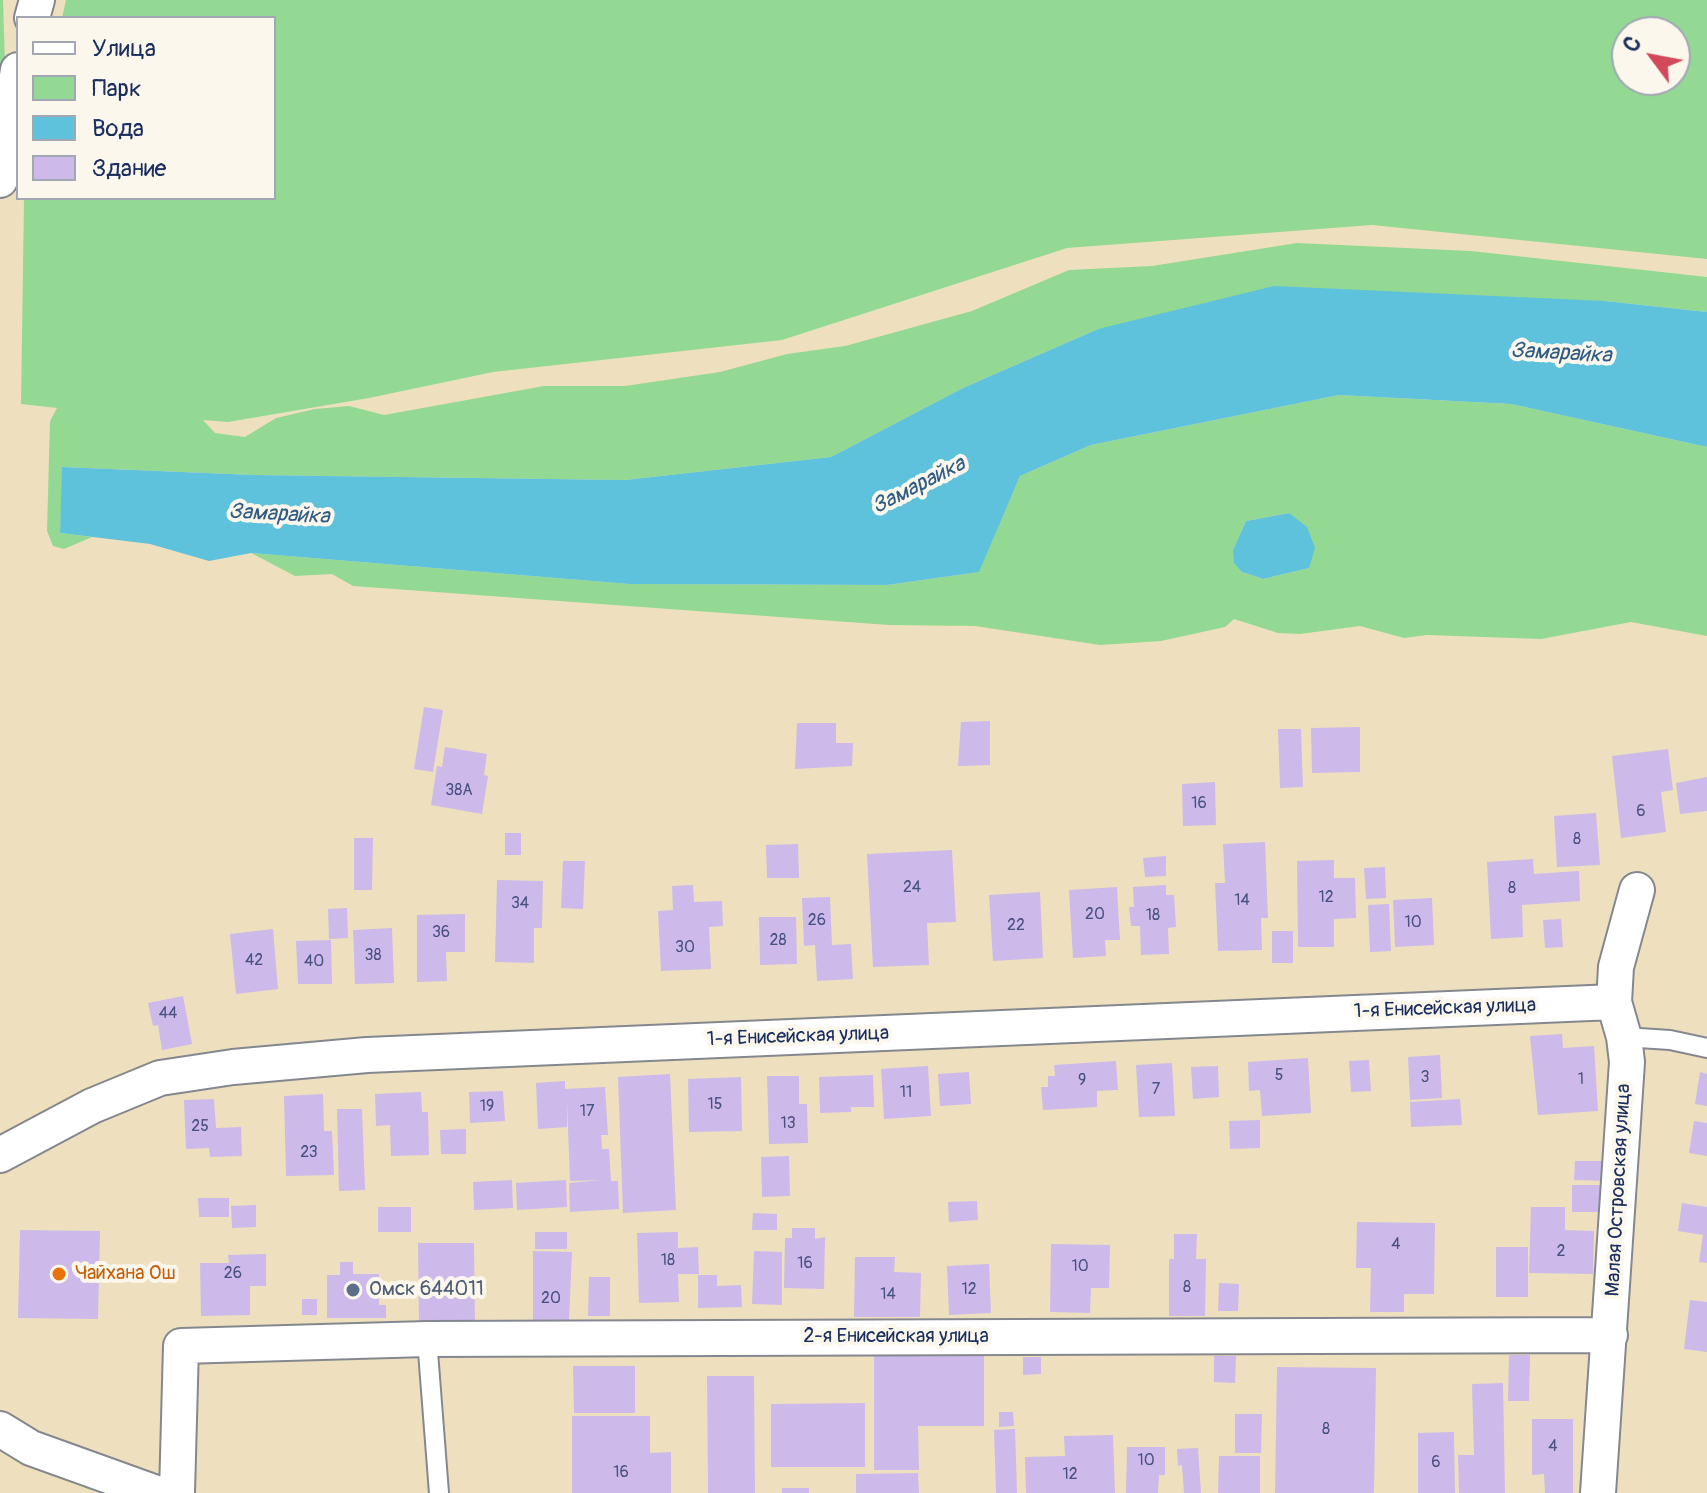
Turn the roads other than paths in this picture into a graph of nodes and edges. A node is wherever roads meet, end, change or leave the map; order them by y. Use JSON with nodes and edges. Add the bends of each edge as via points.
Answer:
{"nodes":[{"id":1,"x":16,"y":82,"type":"edge"},
{"id":2,"x":0,"y":180,"type":"edge"},
{"id":3,"x":1637,"y":890,"type":"dead end"},
{"id":4,"x":1614,"y":1002,"type":"junction"},
{"id":5,"x":1624,"y":1037,"type":"junction"},
{"id":6,"x":1707,"y":1048,"type":"edge"},
{"id":7,"x":0,"y":1155,"type":"edge"},
{"id":8,"x":1610,"y":1335,"type":"junction"},
{"id":9,"x":427,"y":1339,"type":"junction"},
{"id":10,"x":0,"y":1429,"type":"edge"},
{"id":11,"x":156,"y":1493,"type":"edge"},
{"id":12,"x":177,"y":1493,"type":"edge"},
{"id":13,"x":439,"y":1493,"type":"edge"},
{"id":14,"x":1598,"y":1493,"type":"edge"}],
"edges":[{"from":1,"to":2,"type":"street"},
{"from":3,"to":4,"type":"street","name":"Малая Островская улица","via":[[1616,967]]},
{"from":4,"to":5,"type":"street","name":"Малая Островская улица"},
{"from":4,"to":7,"type":"street","name":"1-я Енисейская улица","via":[[367,1055],[233,1067],[160,1078],[92,1106]]},
{"from":5,"to":6,"type":"lane"},
{"from":5,"to":8,"type":"street","name":"Малая Островская улица","via":[[1627,1062]]},
{"from":8,"to":9,"type":"street","name":"2-я Енисейская улица"},
{"from":8,"to":14,"type":"street","name":"Малая Островская улица"},
{"from":9,"to":12,"type":"street","name":"2-я Енисейская улица","via":[[181,1346]]},
{"from":9,"to":13,"type":"lane"},
{"from":10,"to":11,"type":"street","via":[[31,1448]]}]}
